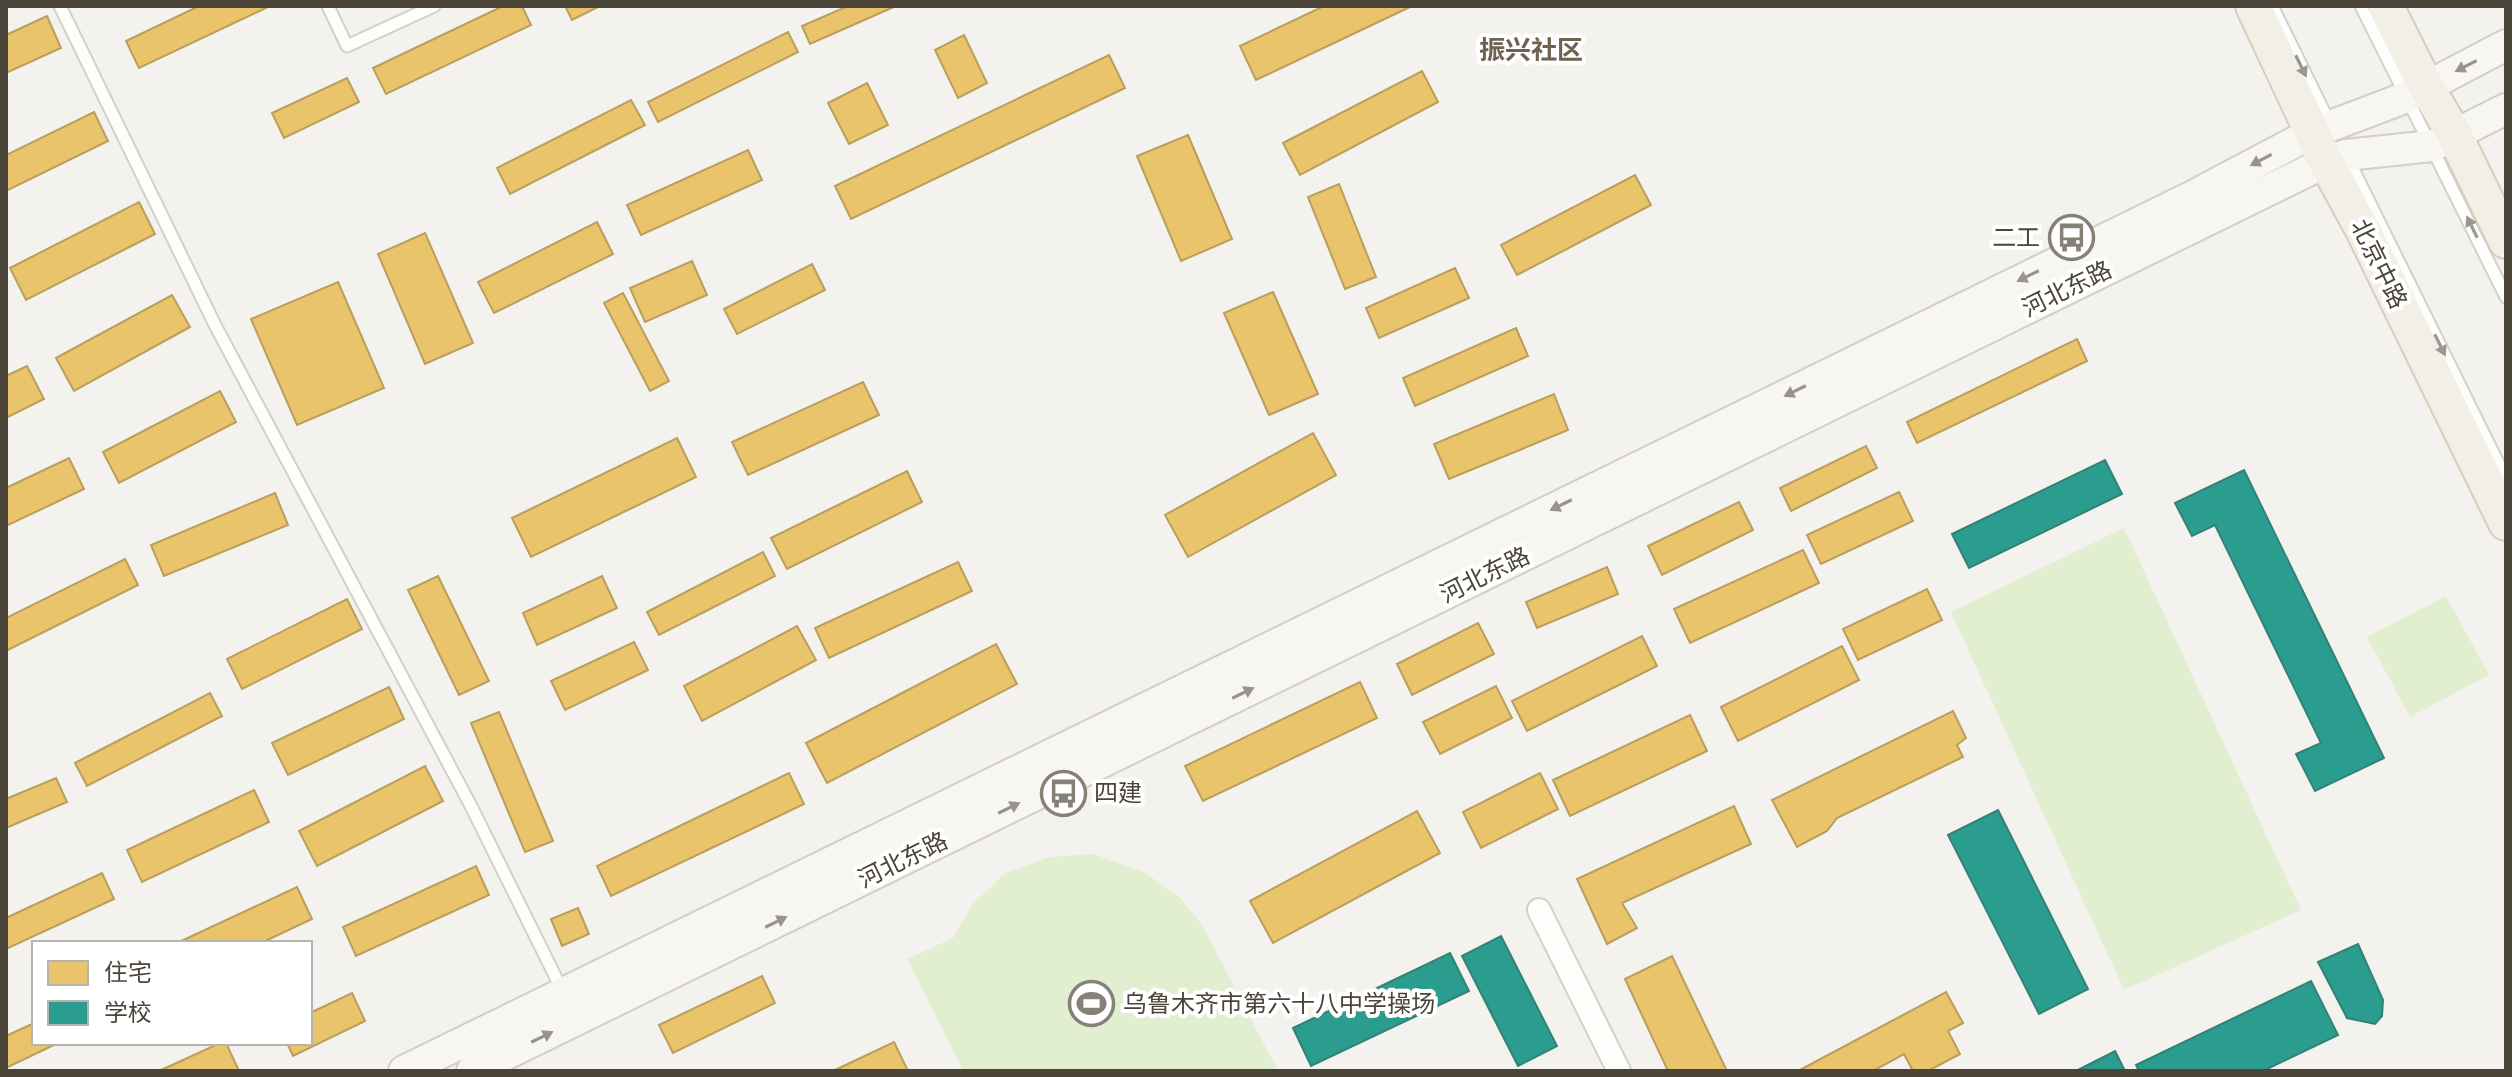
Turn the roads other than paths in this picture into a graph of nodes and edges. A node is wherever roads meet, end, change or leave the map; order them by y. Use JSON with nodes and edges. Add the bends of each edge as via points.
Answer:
{"nodes":[{"id":1,"x":60,"y":6,"type":"edge"},
{"id":2,"x":328,"y":6,"type":"edge"},
{"id":3,"x":434,"y":6,"type":"edge"},
{"id":4,"x":2253,"y":6,"type":"edge"},
{"id":5,"x":2272,"y":6,"type":"edge"},
{"id":6,"x":2361,"y":6,"type":"edge"},
{"id":7,"x":2386,"y":6,"type":"edge"},
{"id":8,"x":2506,"y":45,"type":"edge"},
{"id":9,"x":2416,"y":92,"type":"junction"},
{"id":10,"x":2506,"y":109,"type":"edge"},
{"id":11,"x":2443,"y":140,"type":"junction"},
{"id":12,"x":2332,"y":142,"type":"junction"},
{"id":13,"x":2506,"y":241,"type":"edge"},
{"id":14,"x":2506,"y":297,"type":"edge"},
{"id":15,"x":2506,"y":479,"type":"edge"},
{"id":16,"x":2506,"y":523,"type":"edge"},
{"id":17,"x":1539,"y":910,"type":"dead end"},
{"id":18,"x":564,"y":994,"type":"junction"},
{"id":19,"x":404,"y":1071,"type":"edge"},
{"id":20,"x":472,"y":1071,"type":"edge"},
{"id":21,"x":1619,"y":1071,"type":"edge"}],
"edges":[{"from":1,"to":18,"type":"lane","via":[[215,325],[471,806]]},
{"from":2,"to":3,"type":"lane","via":[[347,46]]},
{"from":4,"to":12,"type":"main road","name":"北京中路"},
{"from":5,"to":12,"type":"lane","one_way":true},
{"from":6,"to":9,"type":"lane"},
{"from":7,"to":9,"type":"main road"},
{"from":8,"to":9,"type":"main road","one_way":true},
{"from":9,"to":11,"type":"main road"},
{"from":9,"to":12,"type":"main road"},
{"from":10,"to":11,"type":"main road","name":"河北东路"},
{"from":11,"to":12,"type":"main road","name":"河北东路"},
{"from":11,"to":13,"type":"main road"},
{"from":14,"to":11,"type":"lane","one_way":true},
{"from":12,"to":15,"type":"lane","one_way":true},
{"from":12,"to":16,"type":"main road","name":"北京中路","via":[[2364,232]]},
{"from":12,"to":18,"type":"main road","one_way":true,"via":[[2191,197]]},
{"from":20,"to":12,"type":"main road","name":"河北东路","one_way":true},
{"from":17,"to":21,"type":"street"},
{"from":18,"to":19,"type":"main road"}]}
